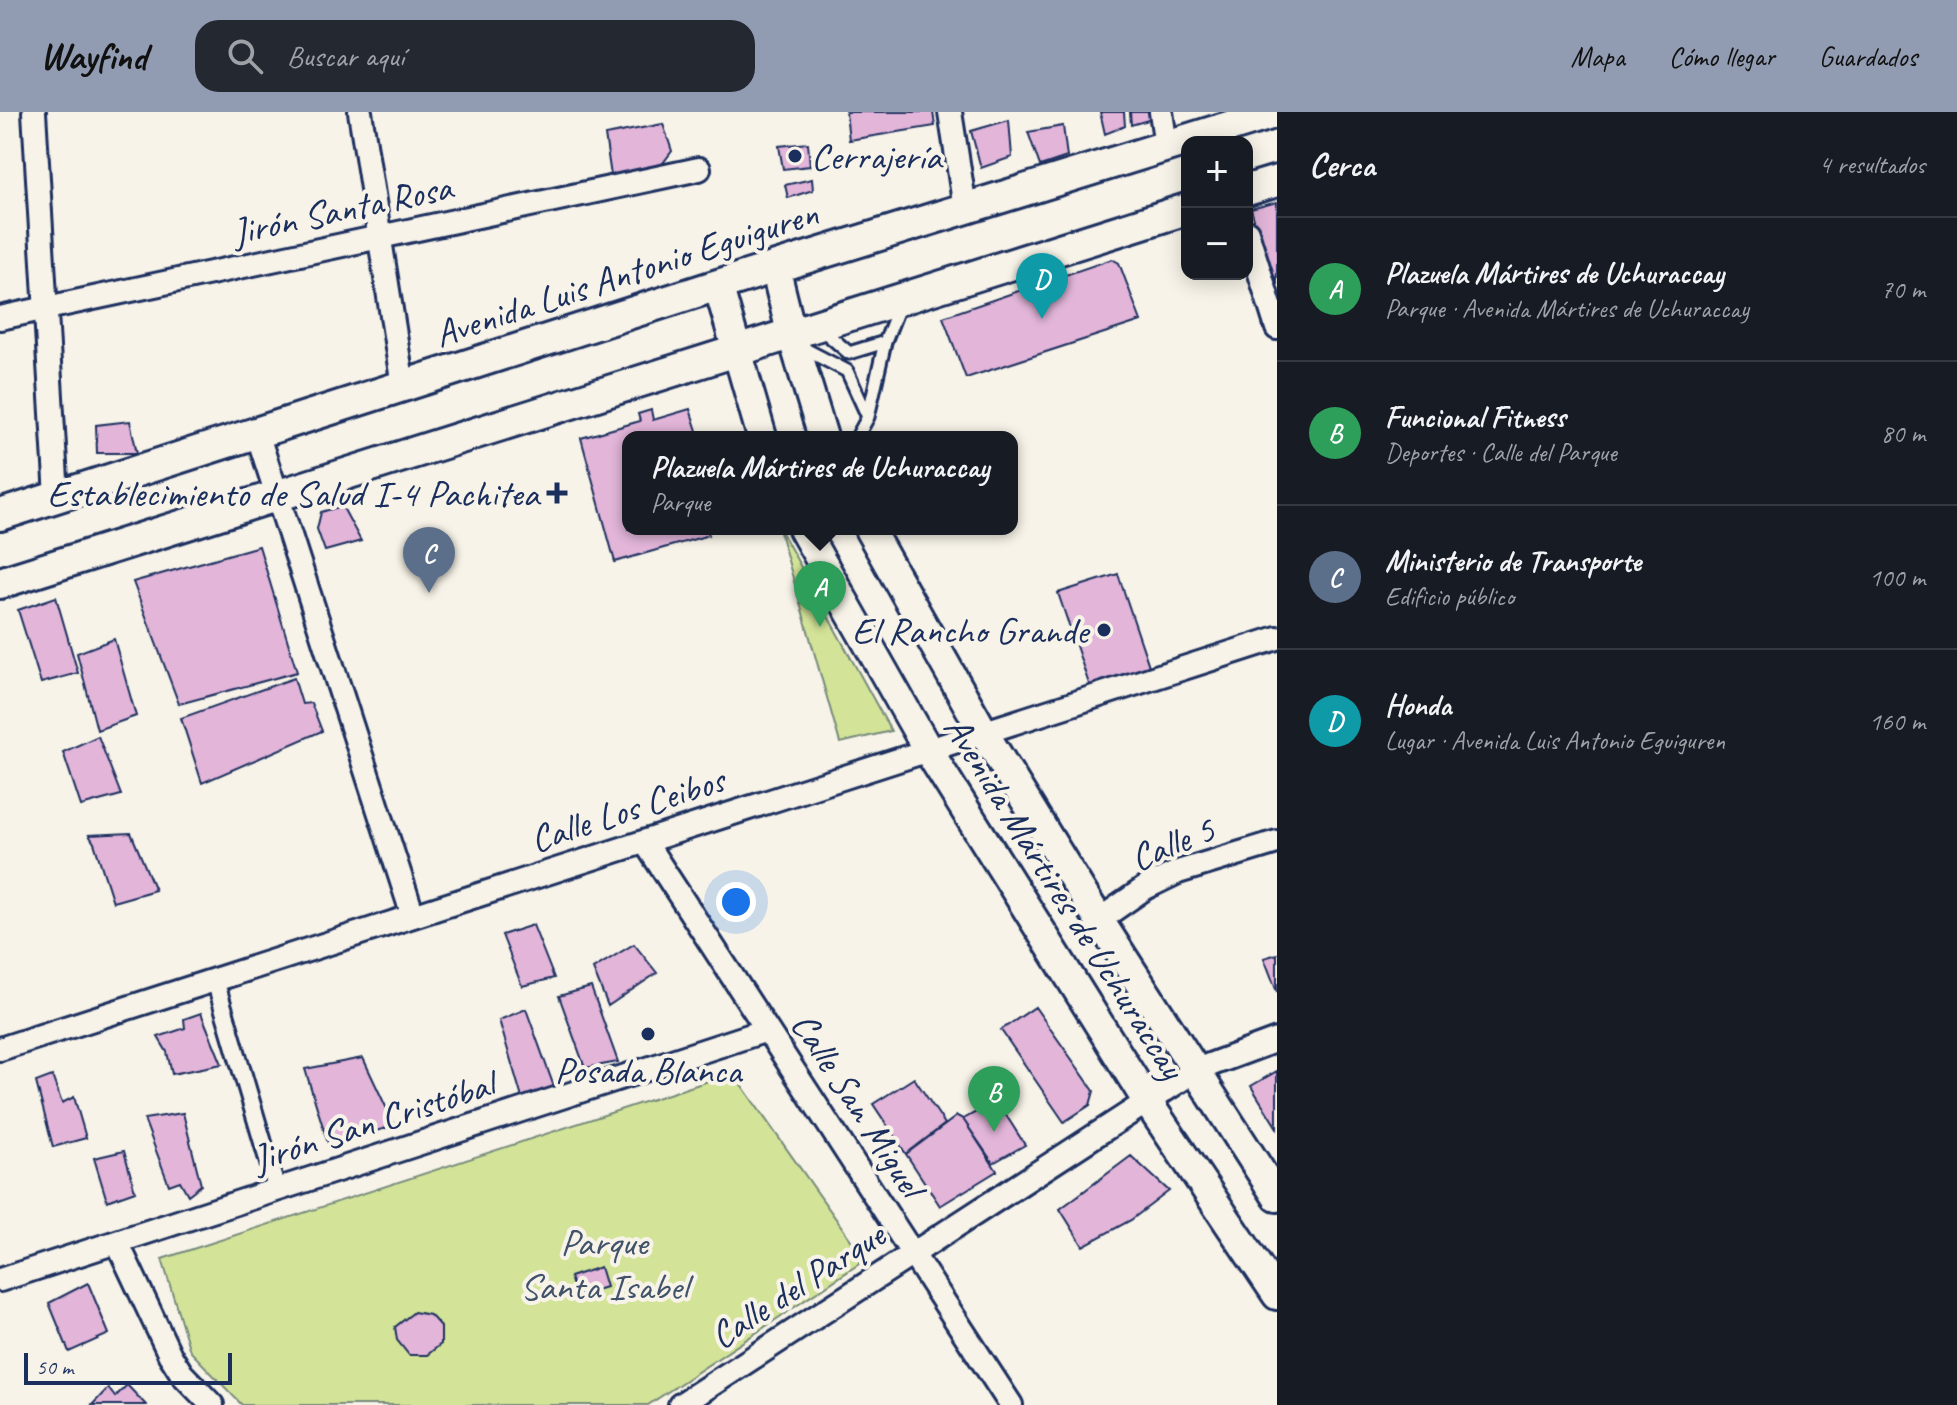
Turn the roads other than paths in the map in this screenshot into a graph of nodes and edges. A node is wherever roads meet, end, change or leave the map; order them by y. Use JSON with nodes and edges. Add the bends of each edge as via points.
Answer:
{"nodes":[{"id":1,"x":34,"y":112,"type":"edge"},
{"id":2,"x":360,"y":112,"type":"edge"},
{"id":3,"x":950,"y":112,"type":"edge"},
{"id":4,"x":1161,"y":112,"type":"edge"},
{"id":5,"x":1277,"y":112,"type":"edge"},
{"id":6,"x":1166,"y":146,"type":"junction"},
{"id":7,"x":699,"y":169,"type":"dead end"},
{"id":8,"x":1277,"y":181,"type":"edge"},
{"id":9,"x":1253,"y":188,"type":"edge"},
{"id":10,"x":965,"y":208,"type":"junction"},
{"id":11,"x":1181,"y":211,"type":"edge"},
{"id":12,"x":379,"y":238,"type":"junction"},
{"id":13,"x":1253,"y":251,"type":"edge"},
{"id":14,"x":775,"y":267,"type":"junction"},
{"id":15,"x":718,"y":285,"type":"junction"},
{"id":16,"x":903,"y":297,"type":"junction"},
{"id":17,"x":44,"y":309,"type":"junction"},
{"id":18,"x":0,"y":318,"type":"edge"},
{"id":19,"x":1277,"y":328,"type":"edge"},
{"id":20,"x":800,"y":334,"type":"junction"},
{"id":21,"x":885,"y":342,"type":"junction"},
{"id":22,"x":736,"y":349,"type":"junction"},
{"id":23,"x":849,"y":353,"type":"junction"},
{"id":24,"x":847,"y":371,"type":"junction"},
{"id":25,"x":403,"y":386,"type":"junction"},
{"id":26,"x":868,"y":417,"type":"junction"},
{"id":27,"x":760,"y":431,"type":"edge"},
{"id":28,"x":822,"y":431,"type":"edge"},
{"id":29,"x":860,"y":431,"type":"edge"},
{"id":30,"x":257,"y":433,"type":"junction"},
{"id":31,"x":276,"y":495,"type":"junction"},
{"id":32,"x":57,"y":497,"type":"junction"},
{"id":33,"x":0,"y":515,"type":"edge"},
{"id":34,"x":806,"y":535,"type":"edge"},
{"id":35,"x":872,"y":535,"type":"edge"},
{"id":36,"x":0,"y":583,"type":"edge"},
{"id":37,"x":1277,"y":638,"type":"edge"},
{"id":38,"x":984,"y":733,"type":"junction"},
{"id":39,"x":928,"y":750,"type":"junction"},
{"id":40,"x":645,"y":842,"type":"junction"},
{"id":41,"x":1277,"y":842,"type":"edge"},
{"id":42,"x":413,"y":916,"type":"junction"},
{"id":43,"x":1099,"y":920,"type":"junction"},
{"id":44,"x":215,"y":980,"type":"junction"},
{"id":45,"x":767,"y":1030,"type":"junction"},
{"id":46,"x":1277,"y":1040,"type":"edge"},
{"id":47,"x":0,"y":1049,"type":"edge"},
{"id":48,"x":1196,"y":1070,"type":"junction"},
{"id":49,"x":1147,"y":1101,"type":"junction"},
{"id":50,"x":277,"y":1190,"type":"junction"},
{"id":51,"x":1277,"y":1197,"type":"edge"},
{"id":52,"x":117,"y":1242,"type":"junction"},
{"id":53,"x":912,"y":1253,"type":"junction"},
{"id":54,"x":0,"y":1280,"type":"edge"},
{"id":55,"x":1277,"y":1295,"type":"edge"},
{"id":56,"x":695,"y":1401,"type":"edge"},
{"id":57,"x":212,"y":1405,"type":"edge"},
{"id":58,"x":1011,"y":1405,"type":"edge"}],
"edges":[{"from":1,"to":17,"type":"street"},
{"from":2,"to":12,"type":"street"},
{"from":3,"to":10,"type":"street"},
{"from":4,"to":6,"type":"street"},
{"from":5,"to":6,"type":"main road","name":"Avenida Luis Antonio Eguiguren"},
{"from":6,"to":10,"type":"main road","name":"Avenida Luis Antonio Eguiguren"},
{"from":7,"to":12,"type":"street","name":"Jirón Santa Rosa"},
{"from":8,"to":9,"type":"main road"},
{"from":10,"to":14,"type":"main road","name":"Avenida Luis Antonio Eguiguren"},
{"from":11,"to":16,"type":"main road"},
{"from":12,"to":17,"type":"street","name":"Jirón Santa Rosa"},
{"from":12,"to":25,"type":"street"},
{"from":13,"to":19,"type":"street"},
{"from":14,"to":15,"type":"main road","name":"Avenida Luis Antonio Eguiguren"},
{"from":14,"to":20,"type":"street"},
{"from":15,"to":22,"type":"street"},
{"from":15,"to":25,"type":"main road","name":"Avenida Luis Antonio Eguiguren"},
{"from":16,"to":20,"type":"main road"},
{"from":16,"to":21,"type":"lane"},
{"from":17,"to":18,"type":"street","name":"Jirón Santa Rosa"},
{"from":17,"to":32,"type":"street"},
{"from":20,"to":22,"type":"main road"},
{"from":20,"to":23,"type":"lane"},
{"from":20,"to":24,"type":"lane"},
{"from":20,"to":28,"type":"street"},
{"from":21,"to":23,"type":"lane"},
{"from":21,"to":26,"type":"lane"},
{"from":22,"to":27,"type":"street"},
{"from":22,"to":31,"type":"main road"},
{"from":23,"to":24,"type":"lane"},
{"from":24,"to":26,"type":"lane"},
{"from":25,"to":30,"type":"main road","name":"Avenida Luis Antonio Eguiguren"},
{"from":26,"to":29,"type":"lane"},
{"from":30,"to":31,"type":"street"},
{"from":30,"to":32,"type":"main road","name":"Avenida Luis Antonio Eguiguren"},
{"from":31,"to":36,"type":"main road"},
{"from":31,"to":42,"type":"street"},
{"from":32,"to":33,"type":"main road","name":"Avenida Luis Antonio Eguiguren"},
{"from":34,"to":39,"type":"street","name":"Avenida Mártires de Uchuraccay"},
{"from":35,"to":38,"type":"street","name":"Avenida Mártires de Uchuraccay"},
{"from":37,"to":38,"type":"street","name":"Calle Los Ceibos"},
{"from":38,"to":39,"type":"street","name":"Calle Los Ceibos"},
{"from":38,"to":43,"type":"street","name":"Avenida Mártires de Uchuraccay"},
{"from":39,"to":40,"type":"street","name":"Calle Los Ceibos"},
{"from":39,"to":49,"type":"street","name":"Avenida Mártires de Uchuraccay"},
{"from":40,"to":42,"type":"street","name":"Calle Los Ceibos"},
{"from":40,"to":45,"type":"street","name":"Calle San Miguel"},
{"from":41,"to":43,"type":"street","name":"Calle 5","via":[[1178,872]]},
{"from":42,"to":44,"type":"street","name":"Calle Los Ceibos"},
{"from":43,"to":48,"type":"street","name":"Avenida Mártires de Uchuraccay"},
{"from":44,"to":47,"type":"street","name":"Calle Los Ceibos"},
{"from":44,"to":50,"type":"street"},
{"from":45,"to":50,"type":"street","name":"Jirón San Cristóbal"},
{"from":45,"to":53,"type":"street","name":"Calle San Miguel"},
{"from":46,"to":48,"type":"street","name":"Calle del Parque"},
{"from":48,"to":49,"type":"street","name":"Calle del Parque"},
{"from":48,"to":51,"type":"street","name":"Avenida Mártires de Uchuraccay"},
{"from":49,"to":53,"type":"street","name":"Calle del Parque"},
{"from":49,"to":55,"type":"street","name":"Avenida Mártires de Uchuraccay"},
{"from":50,"to":52,"type":"street","name":"Jirón San Cristóbal"},
{"from":52,"to":54,"type":"street","name":"Jirón San Cristóbal"},
{"from":52,"to":57,"type":"street","via":[[170,1355]]},
{"from":53,"to":56,"type":"street","name":"Calle del Parque"},
{"from":53,"to":58,"type":"street","name":"Calle San Miguel"}]}
